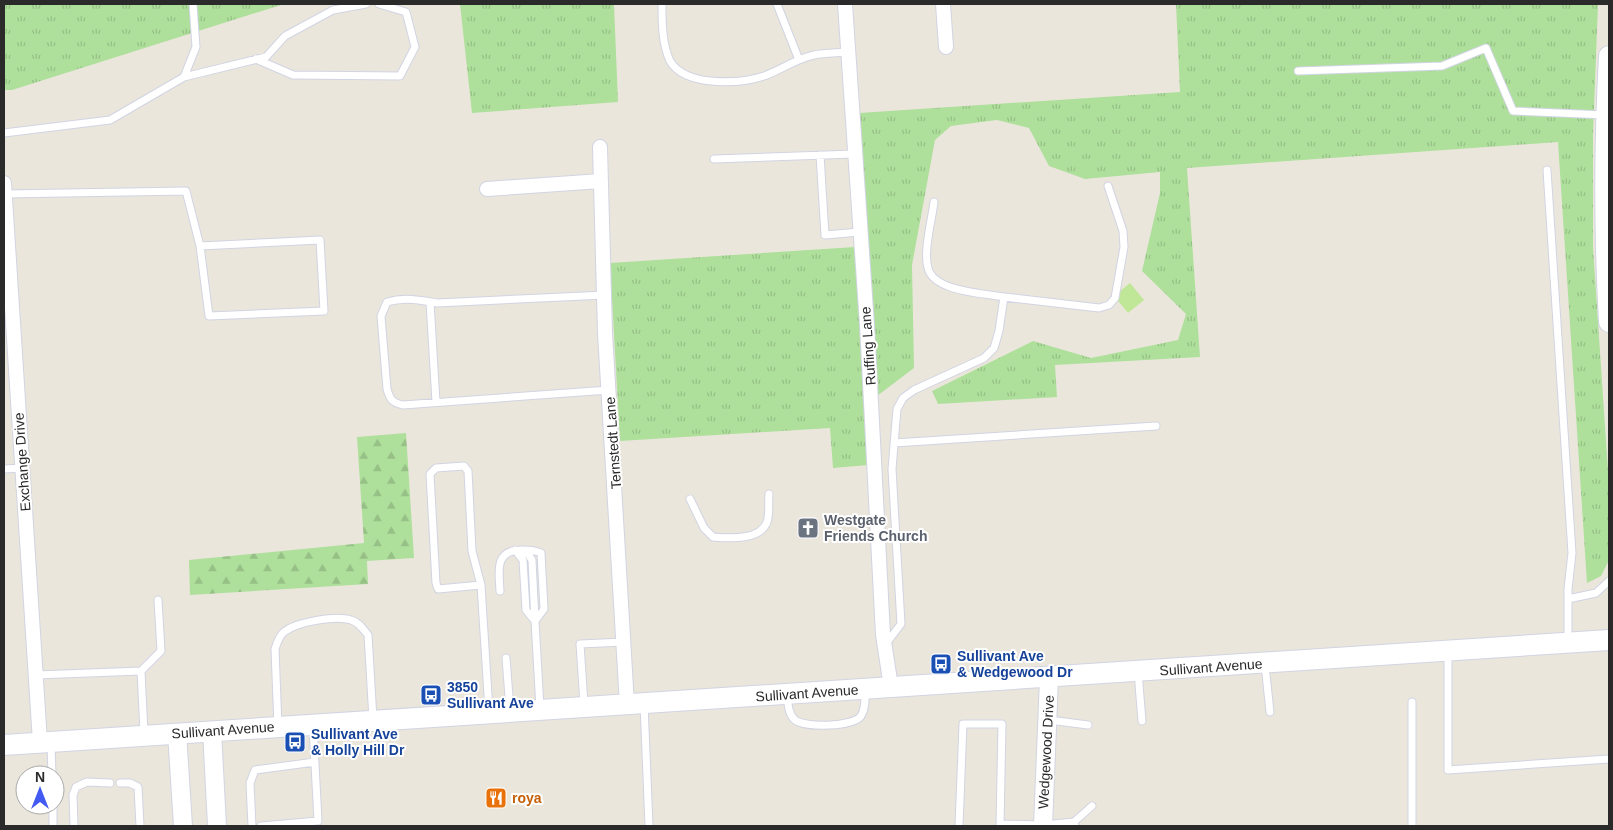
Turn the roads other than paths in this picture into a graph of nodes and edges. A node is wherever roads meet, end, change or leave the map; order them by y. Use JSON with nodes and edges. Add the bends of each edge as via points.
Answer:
{"nodes":[{"id":1,"x":194,"y":4,"type":"edge"},
{"id":2,"x":366,"y":4,"type":"edge"},
{"id":3,"x":379,"y":4,"type":"edge"},
{"id":4,"x":662,"y":4,"type":"edge"},
{"id":5,"x":777,"y":4,"type":"edge"},
{"id":6,"x":845,"y":4,"type":"edge"},
{"id":7,"x":943,"y":4,"type":"edge"},
{"id":8,"x":946,"y":47,"type":"dead end"},
{"id":9,"x":848,"y":52,"type":"junction"},
{"id":10,"x":1609,"y":56,"type":"edge"},
{"id":11,"x":256,"y":59,"type":"junction"},
{"id":12,"x":799,"y":60,"type":"junction"},
{"id":13,"x":1298,"y":71,"type":"dead end"},
{"id":14,"x":184,"y":77,"type":"junction"},
{"id":15,"x":1606,"y":115,"type":"junction"},
{"id":16,"x":4,"y":133,"type":"edge"},
{"id":17,"x":600,"y":147,"type":"dead end"},
{"id":18,"x":854,"y":154,"type":"junction"},
{"id":19,"x":820,"y":155,"type":"junction"},
{"id":20,"x":714,"y":159,"type":"dead end"},
{"id":21,"x":1547,"y":170,"type":"dead end"},
{"id":22,"x":601,"y":181,"type":"junction"},
{"id":23,"x":1108,"y":186,"type":"dead end"},
{"id":24,"x":5,"y":188,"type":"edge"},
{"id":25,"x":488,"y":189,"type":"dead end"},
{"id":26,"x":934,"y":202,"type":"dead end"},
{"id":27,"x":860,"y":232,"type":"junction"},
{"id":28,"x":200,"y":246,"type":"junction"},
{"id":29,"x":7,"y":282,"type":"edge"},
{"id":30,"x":605,"y":294,"type":"junction"},
{"id":31,"x":1004,"y":297,"type":"junction"},
{"id":32,"x":430,"y":302,"type":"junction"},
{"id":33,"x":1609,"y":322,"type":"edge"},
{"id":34,"x":609,"y":390,"type":"junction"},
{"id":35,"x":436,"y":402,"type":"junction"},
{"id":36,"x":1156,"y":426,"type":"dead end"},
{"id":37,"x":894,"y":443,"type":"junction"},
{"id":38,"x":22,"y":468,"type":"junction"},
{"id":39,"x":4,"y":469,"type":"edge"},
{"id":40,"x":769,"y":494,"type":"dead end"},
{"id":41,"x":690,"y":499,"type":"dead end"},
{"id":42,"x":515,"y":550,"type":"junction"},
{"id":43,"x":1609,"y":581,"type":"edge"},
{"id":44,"x":481,"y":585,"type":"junction"},
{"id":45,"x":500,"y":591,"type":"dead end"},
{"id":46,"x":1568,"y":598,"type":"junction"},
{"id":47,"x":158,"y":600,"type":"dead end"},
{"id":48,"x":535,"y":621,"type":"junction"},
{"id":49,"x":1609,"y":640,"type":"edge"},
{"id":50,"x":624,"y":642,"type":"junction"},
{"id":51,"x":1568,"y":643,"type":"junction"},
{"id":52,"x":885,"y":646,"type":"junction"},
{"id":53,"x":1448,"y":651,"type":"junction"},
{"id":54,"x":506,"y":658,"type":"dead end"},
{"id":55,"x":1265,"y":663,"type":"junction"},
{"id":56,"x":140,"y":670,"type":"junction"},
{"id":57,"x":1138,"y":672,"type":"junction"},
{"id":58,"x":36,"y":675,"type":"junction"},
{"id":59,"x":1050,"y":678,"type":"junction"},
{"id":60,"x":891,"y":687,"type":"junction"},
{"id":61,"x":865,"y":689,"type":"junction"},
{"id":62,"x":787,"y":694,"type":"junction"},
{"id":63,"x":1412,"y":702,"type":"dead end"},
{"id":64,"x":635,"y":704,"type":"junction"},
{"id":65,"x":584,"y":708,"type":"junction"},
{"id":66,"x":540,"y":710,"type":"junction"},
{"id":67,"x":510,"y":712,"type":"junction"},
{"id":68,"x":1270,"y":712,"type":"dead end"},
{"id":69,"x":490,"y":714,"type":"junction"},
{"id":70,"x":1048,"y":720,"type":"junction"},
{"id":71,"x":374,"y":721,"type":"junction"},
{"id":72,"x":1142,"y":721,"type":"dead end"},
{"id":73,"x":313,"y":725,"type":"junction"},
{"id":74,"x":1088,"y":725,"type":"dead end"},
{"id":75,"x":278,"y":727,"type":"junction"},
{"id":76,"x":212,"y":731,"type":"junction"},
{"id":77,"x":177,"y":733,"type":"junction"},
{"id":78,"x":144,"y":735,"type":"junction"},
{"id":79,"x":45,"y":742,"type":"junction"},
{"id":80,"x":4,"y":745,"type":"edge"},
{"id":81,"x":1609,"y":759,"type":"edge"},
{"id":82,"x":315,"y":762,"type":"junction"},
{"id":83,"x":50,"y":765,"type":"edge"},
{"id":84,"x":110,"y":783,"type":"dead end"},
{"id":85,"x":120,"y":783,"type":"dead end"},
{"id":86,"x":1092,"y":806,"type":"dead end"},
{"id":87,"x":1074,"y":824,"type":"edge"},
{"id":88,"x":1000,"y":825,"type":"edge"},
{"id":89,"x":74,"y":826,"type":"edge"},
{"id":90,"x":140,"y":826,"type":"edge"},
{"id":91,"x":183,"y":826,"type":"edge"},
{"id":92,"x":217,"y":826,"type":"edge"},
{"id":93,"x":252,"y":826,"type":"edge"},
{"id":94,"x":262,"y":826,"type":"edge"},
{"id":95,"x":650,"y":826,"type":"edge"},
{"id":96,"x":959,"y":826,"type":"edge"},
{"id":97,"x":1043,"y":826,"type":"edge"},
{"id":98,"x":1412,"y":826,"type":"edge"}],
"edges":[{"from":1,"to":14,"type":"lane","via":[[196,47]]},
{"from":2,"to":11,"type":"lane","via":[[333,10],[285,36],[266,57]]},
{"from":3,"to":11,"type":"lane","via":[[406,12],[415,47],[400,76],[293,75]]},
{"from":4,"to":12,"type":"lane","via":[[664,38],[670,61],[692,78],[715,82],[763,76]]},
{"from":5,"to":12,"type":"lane"},
{"from":6,"to":9,"type":"street","name":"Ruffing Lane"},
{"from":7,"to":8,"type":"street"},
{"from":9,"to":12,"type":"lane","via":[[814,55]]},
{"from":9,"to":18,"type":"street","name":"Ruffing Lane"},
{"from":10,"to":15,"type":"main road"},
{"from":11,"to":14,"type":"lane"},
{"from":13,"to":15,"type":"lane","via":[[1442,66],[1486,48],[1513,111]]},
{"from":14,"to":16,"type":"lane","via":[[110,120]]},
{"from":15,"to":33,"type":"main road","via":[[1605,248]]},
{"from":17,"to":22,"type":"street","name":"Ternstedt Lane"},
{"from":18,"to":19,"type":"lane"},
{"from":18,"to":27,"type":"street","name":"Ruffing Lane"},
{"from":19,"to":20,"type":"lane"},
{"from":19,"to":27,"type":"lane","via":[[825,235]]},
{"from":21,"to":46,"type":"lane","via":[[1572,553]]},
{"from":22,"to":25,"type":"street"},
{"from":22,"to":30,"type":"street","name":"Ternstedt Lane"},
{"from":23,"to":31,"type":"lane","via":[[1123,231],[1124,247],[1115,298],[1109,305],[1099,308]]},
{"from":24,"to":28,"type":"lane","via":[[186,191]]},
{"from":24,"to":29,"type":"street","name":"Exchange Drive"},
{"from":26,"to":31,"type":"lane","via":[[927,255],[928,268],[935,280],[947,287]]},
{"from":27,"to":52,"type":"street","name":"Ruffing Lane"},
{"from":28,"to":28,"type":"lane","via":[[209,316],[324,311],[320,240]]},
{"from":29,"to":38,"type":"street","name":"Exchange Drive"},
{"from":30,"to":32,"type":"lane"},
{"from":30,"to":34,"type":"street","name":"Ternstedt Lane"},
{"from":31,"to":37,"type":"lane","via":[[994,348],[984,358],[903,398],[897,409]]},
{"from":32,"to":35,"type":"lane"},
{"from":32,"to":35,"type":"lane","via":[[422,299],[392,300],[386,302],[381,316],[389,398],[394,403],[403,404]]},
{"from":34,"to":35,"type":"lane"},
{"from":34,"to":50,"type":"street","name":"Ternstedt Lane"},
{"from":36,"to":37,"type":"lane"},
{"from":37,"to":52,"type":"lane","via":[[892,469],[901,624]]},
{"from":38,"to":39,"type":"lane"},
{"from":38,"to":58,"type":"street","name":"Exchange Drive"},
{"from":40,"to":41,"type":"lane","via":[[767,522],[761,529],[752,535],[725,538],[713,537],[704,528]]},
{"from":42,"to":45,"type":"lane","via":[[501,558],[498,565]]},
{"from":42,"to":48,"type":"lane","via":[[523,560],[526,610]]},
{"from":42,"to":48,"type":"lane","via":[[541,553],[544,609]]},
{"from":43,"to":46,"type":"lane","via":[[1596,593]]},
{"from":44,"to":44,"type":"lane","via":[[472,551],[468,471],[464,466],[436,468],[430,474],[438,588]]},
{"from":44,"to":69,"type":"lane"},
{"from":46,"to":51,"type":"lane"},
{"from":47,"to":56,"type":"lane","via":[[161,651]]},
{"from":48,"to":66,"type":"lane"},
{"from":49,"to":51,"type":"main road","name":"Sullivant Avenue"},
{"from":50,"to":64,"type":"street","name":"Ternstedt Lane"},
{"from":50,"to":65,"type":"lane","via":[[580,644]]},
{"from":51,"to":53,"type":"main road","name":"Sullivant Avenue"},
{"from":52,"to":60,"type":"street","name":"Ruffing Lane"},
{"from":53,"to":55,"type":"main road","name":"Sullivant Avenue"},
{"from":53,"to":81,"type":"lane","via":[[1448,770]]},
{"from":54,"to":67,"type":"lane"},
{"from":55,"to":57,"type":"main road","name":"Sullivant Avenue"},
{"from":55,"to":68,"type":"lane"},
{"from":56,"to":58,"type":"lane"},
{"from":56,"to":78,"type":"lane"},
{"from":57,"to":59,"type":"main road","name":"Sullivant Avenue"},
{"from":57,"to":72,"type":"lane"},
{"from":58,"to":79,"type":"street","name":"Exchange Drive"},
{"from":59,"to":60,"type":"main road","name":"Sullivant Avenue"},
{"from":59,"to":70,"type":"street","name":"Wedgewood Drive"},
{"from":60,"to":61,"type":"main road","name":"Sullivant Avenue"},
{"from":61,"to":62,"type":"main road","name":"Sullivant Avenue"},
{"from":61,"to":62,"type":"lane","via":[[866,704],[862,715],[845,723],[802,724],[793,719]]},
{"from":62,"to":64,"type":"main road","name":"Sullivant Avenue"},
{"from":63,"to":98,"type":"lane"},
{"from":64,"to":65,"type":"main road","name":"Sullivant Avenue"},
{"from":64,"to":95,"type":"lane"},
{"from":65,"to":66,"type":"main road","name":"Sullivant Avenue"},
{"from":66,"to":67,"type":"main road","name":"Sullivant Avenue"},
{"from":67,"to":69,"type":"main road","name":"Sullivant Avenue"},
{"from":69,"to":71,"type":"main road","name":"Sullivant Avenue"},
{"from":70,"to":74,"type":"lane"},
{"from":70,"to":97,"type":"street","name":"Wedgewood Drive"},
{"from":71,"to":73,"type":"main road","name":"Sullivant Avenue"},
{"from":71,"to":75,"type":"lane","via":[[368,635],[352,620],[340,618],[308,622],[282,633],[275,649]]},
{"from":73,"to":75,"type":"main road","name":"Sullivant Avenue"},
{"from":73,"to":82,"type":"lane"},
{"from":75,"to":76,"type":"main road","name":"Sullivant Avenue"},
{"from":76,"to":77,"type":"main road","name":"Sullivant Avenue"},
{"from":76,"to":92,"type":"street"},
{"from":77,"to":78,"type":"main road","name":"Sullivant Avenue"},
{"from":77,"to":91,"type":"street"},
{"from":78,"to":79,"type":"main road","name":"Sullivant Avenue"},
{"from":79,"to":80,"type":"main road","name":"Sullivant Avenue"},
{"from":79,"to":83,"type":"lane"},
{"from":82,"to":93,"type":"lane","via":[[255,770],[250,784]]},
{"from":82,"to":94,"type":"lane","via":[[318,820]]},
{"from":84,"to":89,"type":"lane","via":[[87,782],[76,787],[73,795]]},
{"from":85,"to":90,"type":"lane","via":[[138,787]]},
{"from":86,"to":87,"type":"lane"},
{"from":87,"to":97,"type":"lane"},
{"from":88,"to":96,"type":"lane","via":[[1002,724],[964,724]]},
{"from":88,"to":97,"type":"lane"}]}
